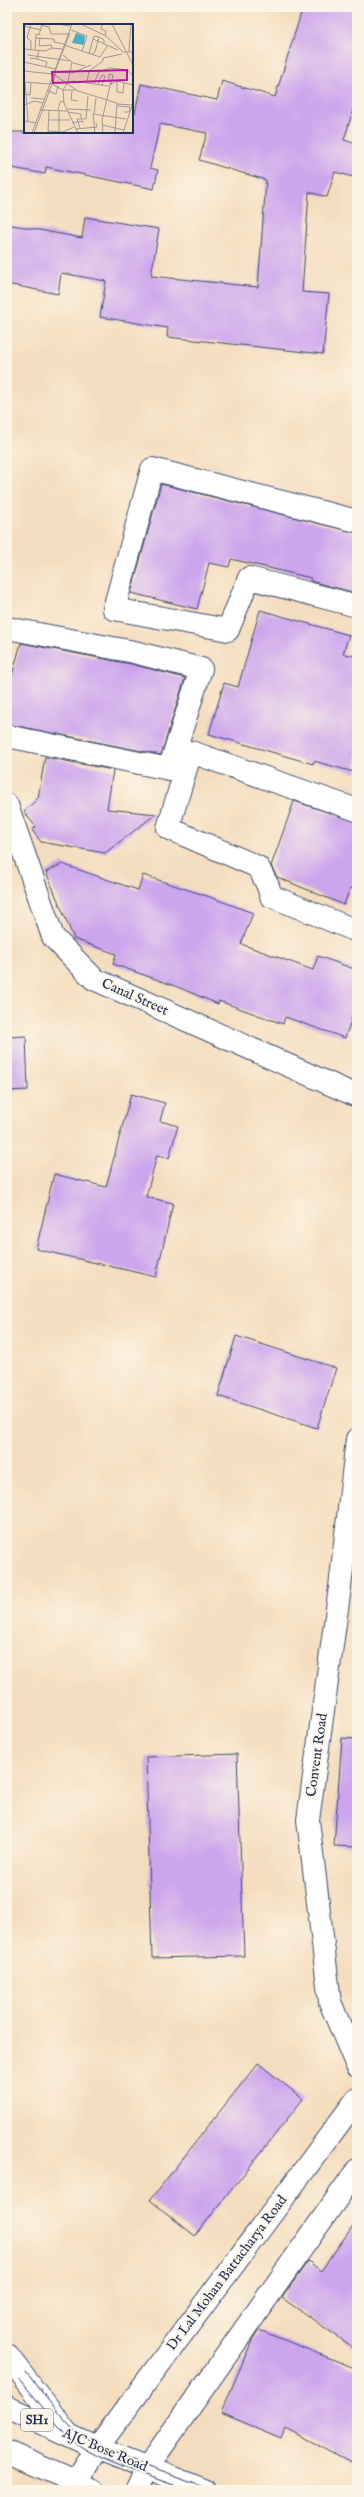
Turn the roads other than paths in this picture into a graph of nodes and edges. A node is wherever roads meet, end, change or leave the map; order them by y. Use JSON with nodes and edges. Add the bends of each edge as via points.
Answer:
{"nodes":[{"id":1,"x":357,"y":521,"type":"edge"},
{"id":2,"x":357,"y":606,"type":"edge"},
{"id":3,"x":7,"y":628,"type":"edge"},
{"id":4,"x":7,"y":736,"type":"edge"},
{"id":5,"x":7,"y":805,"type":"edge"},
{"id":6,"x":357,"y":810,"type":"edge"},
{"id":7,"x":357,"y":931,"type":"edge"},
{"id":8,"x":357,"y":1096,"type":"edge"},
{"id":9,"x":357,"y":1439,"type":"edge"},
{"id":10,"x":357,"y":2066,"type":"edge"},
{"id":11,"x":357,"y":2098,"type":"edge"},
{"id":12,"x":357,"y":2170,"type":"edge"},
{"id":13,"x":7,"y":2355,"type":"edge"},
{"id":14,"x":7,"y":2407,"type":"edge"},
{"id":15,"x":66,"y":2433,"type":"junction"},
{"id":16,"x":97,"y":2448,"type":"junction"},
{"id":17,"x":7,"y":2452,"type":"edge"},
{"id":18,"x":148,"y":2468,"type":"junction"},
{"id":19,"x":80,"y":2488,"type":"edge"},
{"id":20,"x":136,"y":2490,"type":"edge"},
{"id":21,"x":204,"y":2490,"type":"edge"}],
"edges":[{"from":1,"to":2,"type":"street","via":[[152,469],[114,609],[228,630],[249,578]]},
{"from":3,"to":4,"type":"street","via":[[134,652],[201,669],[169,769]]},
{"from":5,"to":8,"type":"street","name":"Canal Street","via":[[53,937],[94,979]]},
{"from":6,"to":7,"type":"street","via":[[191,752],[168,828],[258,866],[271,896]]},
{"from":9,"to":10,"type":"street","name":"Convent Road","via":[[308,1820],[330,2002]]},
{"from":11,"to":16,"type":"street","name":"Dr Lal Mohan Battacharya Road"},
{"from":12,"to":18,"type":"street"},
{"from":13,"to":15,"type":"street"},
{"from":14,"to":15,"type":"street","name":"AJC Bose Road","number":"SH1"},
{"from":15,"to":16,"type":"street","name":"AJC Bose Road","number":"SH1"},
{"from":16,"to":18,"type":"street","name":"AJC Bose Road","number":"SH1"},
{"from":16,"to":19,"type":"street","name":"Dr Lal Mohan Battacharya Road"},
{"from":17,"to":19,"type":"street"},
{"from":18,"to":20,"type":"street"},
{"from":18,"to":21,"type":"street","name":"AJC Bose Road","number":"SH1"}]}
